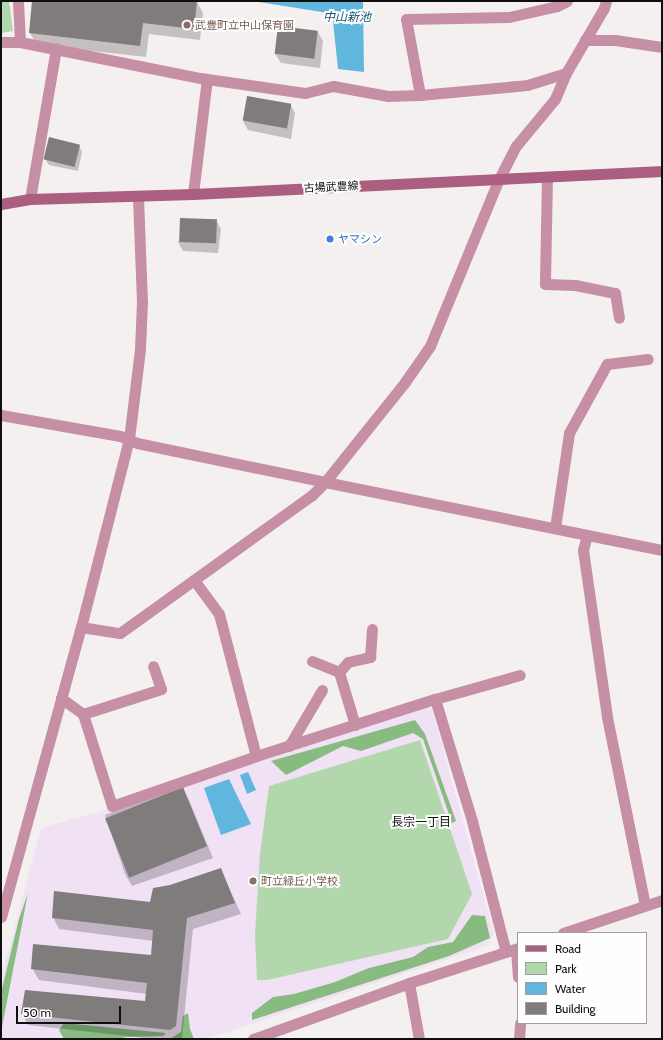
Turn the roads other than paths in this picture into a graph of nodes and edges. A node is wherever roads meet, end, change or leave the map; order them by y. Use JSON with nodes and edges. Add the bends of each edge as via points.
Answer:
{"nodes":[{"id":1,"x":18,"y":1,"type":"edge"},
{"id":2,"x":567,"y":1,"type":"edge"},
{"id":3,"x":606,"y":1,"type":"edge"},
{"id":4,"x":585,"y":40,"type":"junction"},
{"id":5,"x":1,"y":42,"type":"edge"},
{"id":6,"x":20,"y":42,"type":"junction"},
{"id":7,"x":662,"y":46,"type":"edge"},
{"id":8,"x":56,"y":48,"type":"junction"},
{"id":9,"x":566,"y":73,"type":"junction"},
{"id":10,"x":207,"y":79,"type":"junction"},
{"id":11,"x":420,"y":95,"type":"junction"},
{"id":12,"x":662,"y":171,"type":"edge"},
{"id":13,"x":547,"y":177,"type":"junction"},
{"id":14,"x":499,"y":179,"type":"junction"},
{"id":15,"x":193,"y":194,"type":"junction"},
{"id":16,"x":138,"y":196,"type":"junction"},
{"id":17,"x":30,"y":199,"type":"junction"},
{"id":18,"x":1,"y":204,"type":"edge"},
{"id":19,"x":619,"y":318,"type":"dead end"},
{"id":20,"x":648,"y":359,"type":"dead end"},
{"id":21,"x":1,"y":415,"type":"edge"},
{"id":22,"x":129,"y":440,"type":"junction"},
{"id":23,"x":325,"y":482,"type":"junction"},
{"id":24,"x":555,"y":528,"type":"junction"},
{"id":25,"x":587,"y":535,"type":"junction"},
{"id":26,"x":662,"y":550,"type":"edge"},
{"id":27,"x":194,"y":580,"type":"junction"},
{"id":28,"x":81,"y":627,"type":"junction"},
{"id":29,"x":372,"y":629,"type":"dead end"},
{"id":30,"x":312,"y":661,"type":"dead end"},
{"id":31,"x":153,"y":666,"type":"dead end"},
{"id":32,"x":339,"y":672,"type":"junction"},
{"id":33,"x":520,"y":675,"type":"dead end"},
{"id":34,"x":322,"y":690,"type":"dead end"},
{"id":35,"x":61,"y":698,"type":"junction"},
{"id":36,"x":435,"y":699,"type":"junction"},
{"id":37,"x":83,"y":714,"type":"junction"},
{"id":38,"x":355,"y":725,"type":"junction"},
{"id":39,"x":288,"y":746,"type":"junction"},
{"id":40,"x":256,"y":756,"type":"junction"},
{"id":41,"x":5,"y":889,"type":"edge"},
{"id":42,"x":662,"y":900,"type":"edge"},
{"id":43,"x":645,"y":905,"type":"junction"},
{"id":44,"x":1,"y":917,"type":"edge"},
{"id":45,"x":566,"y":932,"type":"edge"},
{"id":46,"x":513,"y":949,"type":"edge"},
{"id":47,"x":517,"y":971,"type":"edge"},
{"id":48,"x":409,"y":984,"type":"junction"},
{"id":49,"x":520,"y":1024,"type":"edge"},
{"id":50,"x":253,"y":1039,"type":"edge"},
{"id":51,"x":419,"y":1039,"type":"edge"},
{"id":52,"x":519,"y":1039,"type":"edge"}],
"edges":[{"from":1,"to":6,"type":"street"},
{"from":2,"to":11,"type":"street","via":[[557,6],[509,17],[406,19]]},
{"from":3,"to":4,"type":"street"},
{"from":4,"to":7,"type":"street","via":[[615,40]]},
{"from":4,"to":9,"type":"street"},
{"from":5,"to":6,"type":"street"},
{"from":6,"to":8,"type":"street"},
{"from":8,"to":10,"type":"street"},
{"from":8,"to":17,"type":"street"},
{"from":9,"to":11,"type":"street","via":[[527,85]]},
{"from":9,"to":14,"type":"street","via":[[555,99],[516,146]]},
{"from":10,"to":11,"type":"street","via":[[305,93],[333,86],[388,96]]},
{"from":10,"to":15,"type":"street"},
{"from":12,"to":13,"type":"main road","name":"古場武豊線"},
{"from":13,"to":14,"type":"main road","name":"古場武豊線"},
{"from":13,"to":19,"type":"street","via":[[546,284],[574,285],[615,293]]},
{"from":14,"to":15,"type":"main road","name":"古場武豊線"},
{"from":14,"to":23,"type":"street","via":[[430,346],[405,382]]},
{"from":15,"to":16,"type":"main road","name":"古場武豊線"},
{"from":16,"to":17,"type":"main road","name":"古場武豊線"},
{"from":16,"to":22,"type":"street","via":[[142,302],[140,349]]},
{"from":17,"to":18,"type":"main road","name":"古場武豊線"},
{"from":20,"to":24,"type":"street","via":[[607,364],[569,433]]},
{"from":21,"to":22,"type":"street","via":[[120,436]]},
{"from":22,"to":23,"type":"street"},
{"from":22,"to":28,"type":"street"},
{"from":23,"to":24,"type":"street"},
{"from":23,"to":27,"type":"street"},
{"from":24,"to":25,"type":"street"},
{"from":25,"to":26,"type":"street"},
{"from":25,"to":43,"type":"street","via":[[583,550],[607,717]]},
{"from":27,"to":28,"type":"street","via":[[120,633]]},
{"from":27,"to":40,"type":"street","via":[[219,614]]},
{"from":28,"to":35,"type":"street"},
{"from":29,"to":32,"type":"street","via":[[370,657],[348,662]]},
{"from":30,"to":32,"type":"street"},
{"from":31,"to":37,"type":"street","via":[[162,689]]},
{"from":32,"to":38,"type":"street"},
{"from":33,"to":36,"type":"street"},
{"from":34,"to":39,"type":"street"},
{"from":35,"to":37,"type":"street"},
{"from":35,"to":41,"type":"street"},
{"from":36,"to":38,"type":"street"},
{"from":36,"to":46,"type":"street"},
{"from":37,"to":40,"type":"street","via":[[112,806]]},
{"from":38,"to":39,"type":"street"},
{"from":39,"to":40,"type":"street"},
{"from":41,"to":44,"type":"street"},
{"from":42,"to":43,"type":"street"},
{"from":43,"to":45,"type":"street"},
{"from":46,"to":47,"type":"street"},
{"from":46,"to":48,"type":"street"},
{"from":48,"to":50,"type":"street"},
{"from":48,"to":51,"type":"street"},
{"from":49,"to":52,"type":"street"}]}
